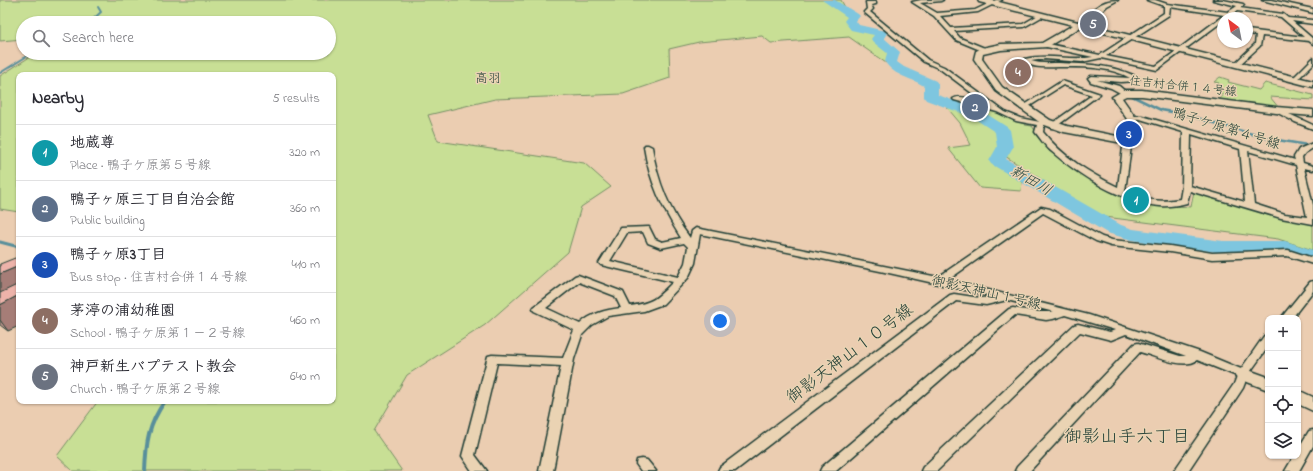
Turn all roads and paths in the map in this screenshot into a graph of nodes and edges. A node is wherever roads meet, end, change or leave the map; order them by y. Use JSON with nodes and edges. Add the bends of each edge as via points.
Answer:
{"nodes":[{"id":1,"x":941,"y":0,"type":"edge"},
{"id":2,"x":982,"y":0,"type":"edge"},
{"id":3,"x":1114,"y":0,"type":"edge"},
{"id":4,"x":1149,"y":0,"type":"edge"},
{"id":5,"x":1215,"y":0,"type":"edge"},
{"id":6,"x":1264,"y":0,"type":"edge"},
{"id":7,"x":997,"y":2,"type":"edge"},
{"id":8,"x":874,"y":3,"type":"dead end"},
{"id":9,"x":1167,"y":5,"type":"junction"},
{"id":10,"x":1235,"y":9,"type":"junction"},
{"id":11,"x":1313,"y":11,"type":"edge"},
{"id":12,"x":1217,"y":12,"type":"edge"},
{"id":13,"x":1231,"y":12,"type":"edge"},
{"id":14,"x":936,"y":15,"type":"junction"},
{"id":15,"x":1042,"y":15,"type":"junction"},
{"id":16,"x":1284,"y":18,"type":"junction"},
{"id":17,"x":1313,"y":22,"type":"edge"},
{"id":18,"x":1217,"y":23,"type":"edge"},
{"id":19,"x":1079,"y":25,"type":"junction"},
{"id":20,"x":1211,"y":27,"type":"junction"},
{"id":21,"x":1217,"y":28,"type":"edge"},
{"id":22,"x":949,"y":30,"type":"junction"},
{"id":23,"x":1302,"y":32,"type":"junction"},
{"id":24,"x":1313,"y":32,"type":"edge"},
{"id":25,"x":1253,"y":33,"type":"edge"},
{"id":26,"x":1259,"y":34,"type":"junction"},
{"id":27,"x":1130,"y":38,"type":"junction"},
{"id":28,"x":1312,"y":41,"type":"edge"},
{"id":29,"x":1044,"y":45,"type":"junction"},
{"id":30,"x":984,"y":50,"type":"junction"},
{"id":31,"x":1181,"y":51,"type":"junction"},
{"id":32,"x":1100,"y":57,"type":"junction"},
{"id":33,"x":1313,"y":60,"type":"edge"},
{"id":34,"x":1236,"y":64,"type":"junction"},
{"id":35,"x":1295,"y":79,"type":"junction"},
{"id":36,"x":1313,"y":84,"type":"edge"},
{"id":37,"x":1124,"y":93,"type":"junction"},
{"id":38,"x":956,"y":99,"type":"dead end"},
{"id":39,"x":1023,"y":108,"type":"junction"},
{"id":40,"x":1276,"y":110,"type":"junction"},
{"id":41,"x":1003,"y":113,"type":"junction"},
{"id":42,"x":1313,"y":113,"type":"edge"},
{"id":43,"x":1131,"y":117,"type":"junction"},
{"id":44,"x":1047,"y":124,"type":"junction"},
{"id":45,"x":1313,"y":127,"type":"edge"},
{"id":46,"x":1187,"y":130,"type":"junction"},
{"id":47,"x":1128,"y":139,"type":"junction"},
{"id":48,"x":1311,"y":146,"type":"edge"},
{"id":49,"x":648,"y":147,"type":"dead end"},
{"id":50,"x":1244,"y":148,"type":"junction"},
{"id":51,"x":1299,"y":164,"type":"junction"},
{"id":52,"x":1313,"y":168,"type":"edge"},
{"id":53,"x":1186,"y":187,"type":"junction"},
{"id":54,"x":1121,"y":192,"type":"junction"},
{"id":55,"x":1250,"y":206,"type":"junction"},
{"id":56,"x":1312,"y":220,"type":"edge"},
{"id":57,"x":689,"y":244,"type":"junction"},
{"id":58,"x":1313,"y":261,"type":"edge"},
{"id":59,"x":680,"y":280,"type":"junction"},
{"id":60,"x":940,"y":281,"type":"junction"},
{"id":61,"x":1313,"y":284,"type":"edge"},
{"id":62,"x":1310,"y":295,"type":"edge"},
{"id":63,"x":1005,"y":297,"type":"junction"},
{"id":64,"x":627,"y":310,"type":"junction"},
{"id":65,"x":1064,"y":311,"type":"junction"},
{"id":66,"x":1289,"y":315,"type":"edge"},
{"id":67,"x":581,"y":329,"type":"junction"},
{"id":68,"x":1124,"y":331,"type":"junction"},
{"id":69,"x":1265,"y":343,"type":"edge"},
{"id":70,"x":1196,"y":355,"type":"junction"},
{"id":71,"x":568,"y":362,"type":"junction"},
{"id":72,"x":1243,"y":374,"type":"junction"},
{"id":73,"x":1265,"y":383,"type":"edge"},
{"id":74,"x":1301,"y":398,"type":"edge"},
{"id":75,"x":1313,"y":404,"type":"edge"},
{"id":76,"x":1313,"y":435,"type":"edge"},
{"id":77,"x":480,"y":471,"type":"edge"},
{"id":78,"x":546,"y":471,"type":"edge"},
{"id":79,"x":725,"y":471,"type":"edge"},
{"id":80,"x":827,"y":471,"type":"edge"},
{"id":81,"x":928,"y":471,"type":"edge"},
{"id":82,"x":1022,"y":471,"type":"edge"},
{"id":83,"x":1180,"y":471,"type":"edge"},
{"id":84,"x":1292,"y":471,"type":"edge"}],
"edges":[{"from":1,"to":14,"type":"street","via":[[915,2]]},
{"from":2,"to":7,"type":"street"},
{"from":3,"to":19,"type":"street","via":[[1104,4]]},
{"from":4,"to":9,"type":"street"},
{"from":5,"to":10,"type":"street","via":[[1242,4]]},
{"from":6,"to":11,"type":"street"},
{"from":7,"to":14,"type":"street","via":[[976,11]]},
{"from":7,"to":15,"type":"street"},
{"from":8,"to":41,"type":"street","via":[[868,3],[870,9],[867,12],[895,37]]},
{"from":9,"to":12,"type":"street"},
{"from":9,"to":27,"type":"street","via":[[1167,14]]},
{"from":10,"to":13,"type":"street"},
{"from":10,"to":16,"type":"street"},
{"from":14,"to":22,"type":"street"},
{"from":15,"to":19,"type":"street"},
{"from":15,"to":22,"type":"street","via":[[1024,25]]},
{"from":16,"to":17,"type":"street"},
{"from":16,"to":23,"type":"street"},
{"from":18,"to":20,"type":"street"},
{"from":19,"to":27,"type":"street"},
{"from":19,"to":29,"type":"street"},
{"from":20,"to":21,"type":"street"},
{"from":20,"to":31,"type":"street"},
{"from":22,"to":30,"type":"street","via":[[958,39]]},
{"from":23,"to":24,"type":"street"},
{"from":23,"to":28,"type":"street"},
{"from":25,"to":26,"type":"street"},
{"from":26,"to":28,"type":"street"},
{"from":26,"to":34,"type":"street","via":[[1258,45]]},
{"from":27,"to":31,"type":"street"},
{"from":27,"to":32,"type":"street"},
{"from":29,"to":30,"type":"street","via":[[1015,45]]},
{"from":29,"to":32,"type":"street"},
{"from":30,"to":39,"type":"street","via":[[978,59],[999,89]]},
{"from":31,"to":32,"type":"street","via":[[1157,68]]},
{"from":31,"to":34,"type":"street"},
{"from":32,"to":37,"type":"street","via":[[1092,60],[1047,57],[1028,62],[1039,66],[1078,66],[1127,73],[1137,79],[1091,78],[1100,85],[1116,86]]},
{"from":33,"to":35,"type":"street"},
{"from":34,"to":35,"type":"street"},
{"from":35,"to":36,"type":"street"},
{"from":37,"to":40,"type":"street","name":"住吉村合併１４号線","via":[[1142,93]]},
{"from":37,"to":43,"type":"street","name":"住吉村合併１４号線","via":[[1117,97]]},
{"from":38,"to":41,"type":"street"},
{"from":39,"to":44,"type":"street"},
{"from":39,"to":44,"type":"street","via":[[1062,83],[1097,94]]},
{"from":40,"to":42,"type":"street","name":"住吉村合併１４号線"},
{"from":40,"to":45,"type":"street"},
{"from":41,"to":44,"type":"street","via":[[1018,120]]},
{"from":43,"to":46,"type":"street","name":"鴨子ケ原第４号線","via":[[1140,117]]},
{"from":43,"to":47,"type":"street","name":"住吉村合併１４号線","via":[[1138,128]]},
{"from":44,"to":47,"type":"street","via":[[1117,139]]},
{"from":44,"to":54,"type":"street","via":[[1039,132],[1053,148],[1086,172]]},
{"from":46,"to":50,"type":"street","name":"鴨子ケ原第４号線"},
{"from":46,"to":53,"type":"street"},
{"from":47,"to":54,"type":"street"},
{"from":48,"to":51,"type":"street","via":[[1302,151],[1298,157]]},
{"from":49,"to":57,"type":"street","via":[[650,168],[665,204]]},
{"from":50,"to":51,"type":"street","name":"鴨子ケ原第４号線"},
{"from":50,"to":55,"type":"street"},
{"from":51,"to":52,"type":"street","name":"鴨子ケ原第４号線"},
{"from":51,"to":56,"type":"street"},
{"from":53,"to":54,"type":"street","via":[[1184,200],[1160,204]]},
{"from":53,"to":55,"type":"street"},
{"from":55,"to":56,"type":"street"},
{"from":57,"to":59,"type":"street","via":[[690,263]]},
{"from":57,"to":59,"type":"street","via":[[661,244],[651,241],[646,229],[624,230],[604,263]]},
{"from":57,"to":60,"type":"street","name":"御影天神山１号線","via":[[696,230]]},
{"from":58,"to":60,"type":"street","via":[[1288,253],[1212,256],[1111,243],[1041,210]]},
{"from":59,"to":64,"type":"street","via":[[659,302],[644,308]]},
{"from":60,"to":63,"type":"street","name":"御影天神山１号線"},
{"from":61,"to":62,"type":"street"},
{"from":62,"to":66,"type":"street"},
{"from":63,"to":65,"type":"street","name":"御影天神山１号線"},
{"from":63,"to":79,"type":"street","name":"御影天神山１０号線","via":[[987,302],[954,297]]},
{"from":64,"to":67,"type":"street","via":[[606,313],[588,322]]},
{"from":64,"to":67,"type":"street","via":[[619,294],[578,278],[538,309]]},
{"from":65,"to":68,"type":"street","name":"御影天神山１号線"},
{"from":65,"to":80,"type":"street","via":[[1059,315],[1046,316],[1013,311]]},
{"from":67,"to":71,"type":"street","via":[[577,333]]},
{"from":68,"to":70,"type":"street","name":"御影天神山１号線"},
{"from":68,"to":81,"type":"street","via":[[1112,336],[1078,328]]},
{"from":69,"to":72,"type":"street"},
{"from":70,"to":72,"type":"street","name":"御影天神山１号線"},
{"from":70,"to":82,"type":"street","via":[[1190,360],[1180,360],[1138,347]]},
{"from":71,"to":77,"type":"street","via":[[492,359],[468,456]]},
{"from":71,"to":78,"type":"street"},
{"from":72,"to":73,"type":"street","name":"御影天神山１号線"},
{"from":72,"to":83,"type":"street","via":[[1239,385]]},
{"from":74,"to":75,"type":"street"},
{"from":76,"to":84,"type":"street"}]}
